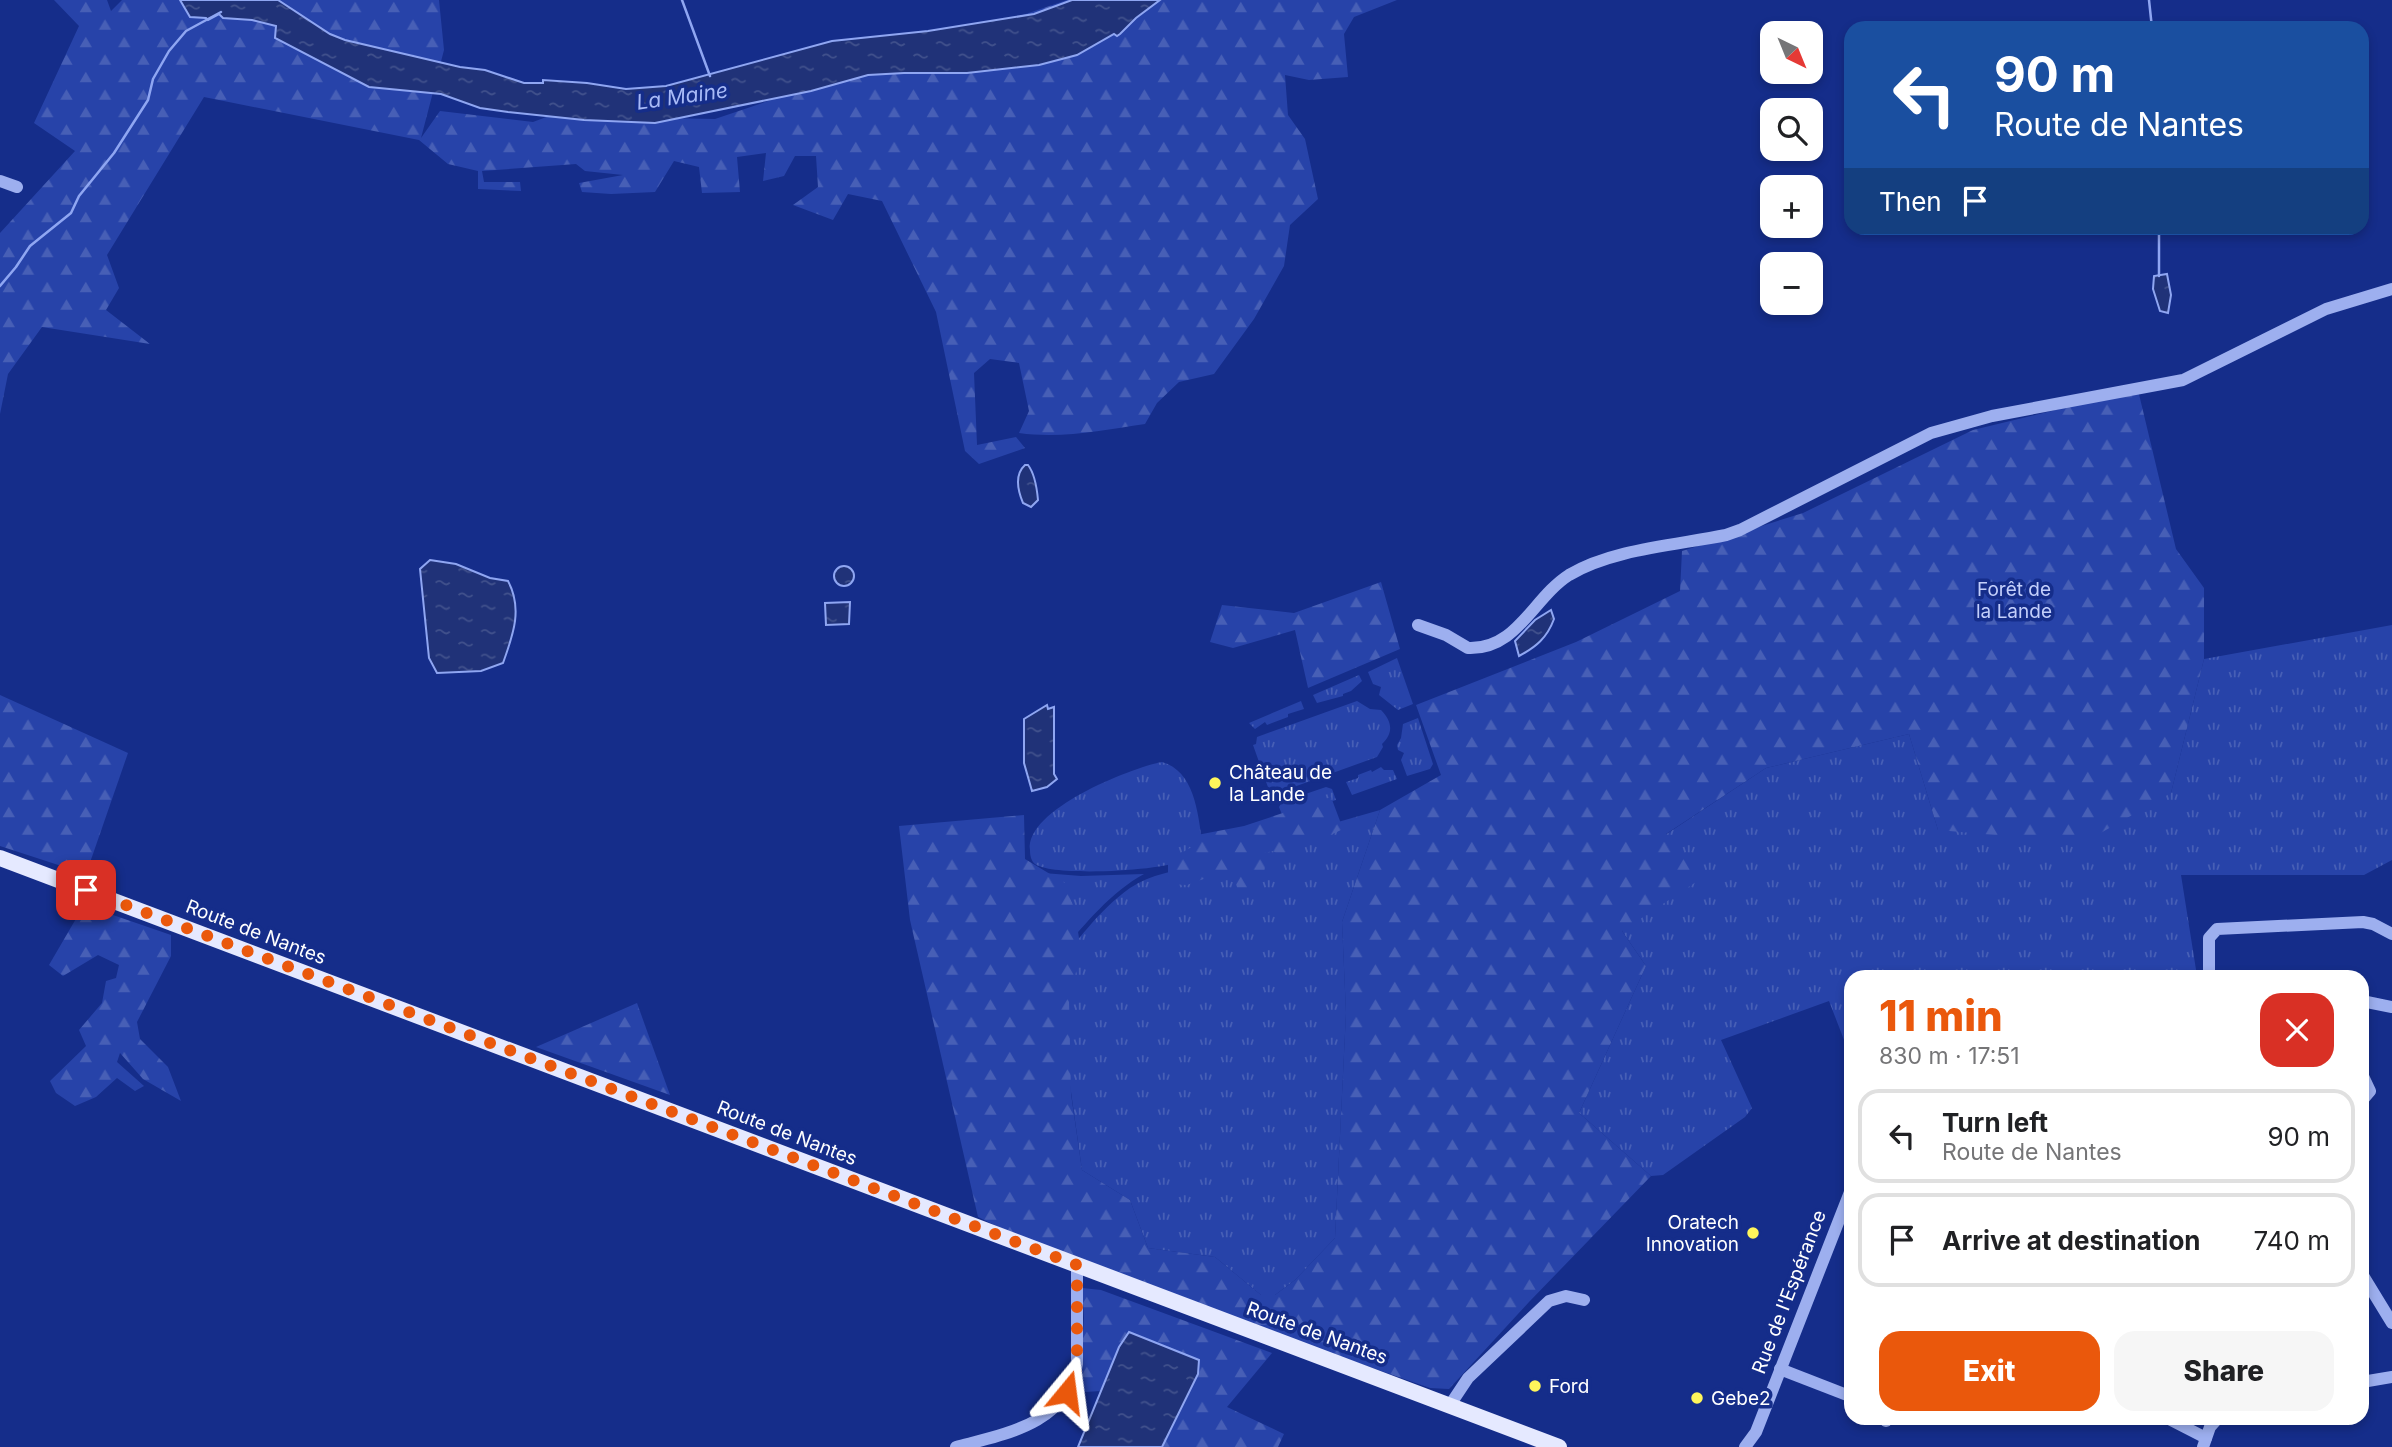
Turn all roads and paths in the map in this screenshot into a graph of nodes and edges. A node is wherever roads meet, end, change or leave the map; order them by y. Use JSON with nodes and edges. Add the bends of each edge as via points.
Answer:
{"nodes":[{"id":1,"x":0,"y":181,"type":"edge"},
{"id":2,"x":17,"y":187,"type":"dead end"},
{"id":3,"x":2392,"y":289,"type":"edge"},
{"id":4,"x":1418,"y":625,"type":"dead end"},
{"id":5,"x":0,"y":858,"type":"edge"},
{"id":6,"x":2392,"y":934,"type":"edge"},
{"id":7,"x":2208,"y":970,"type":"edge"},
{"id":8,"x":2369,"y":1002,"type":"edge"},
{"id":9,"x":2392,"y":1007,"type":"edge"},
{"id":10,"x":1844,"y":1206,"type":"edge"},
{"id":11,"x":1077,"y":1265,"type":"junction"},
{"id":12,"x":2369,"y":1285,"type":"edge"},
{"id":13,"x":1584,"y":1300,"type":"dead end"},
{"id":14,"x":2392,"y":1323,"type":"edge"},
{"id":15,"x":1780,"y":1369,"type":"junction"},
{"id":16,"x":2392,"y":1377,"type":"edge"},
{"id":17,"x":2369,"y":1381,"type":"edge"},
{"id":18,"x":1844,"y":1394,"type":"edge"},
{"id":19,"x":1450,"y":1405,"type":"junction"},
{"id":20,"x":2177,"y":1425,"type":"edge"},
{"id":21,"x":2212,"y":1425,"type":"edge"},
{"id":22,"x":2204,"y":1443,"type":"edge"},
{"id":23,"x":956,"y":1447,"type":"edge"},
{"id":24,"x":1559,"y":1447,"type":"edge"},
{"id":25,"x":1745,"y":1447,"type":"edge"}],
"edges":[{"from":1,"to":2,"type":"street"},
{"from":3,"to":4,"type":"street","via":[[2326,309],[2183,380],[1953,426],[1912,441],[1733,532],[1583,567],[1555,586],[1509,636],[1491,645],[1468,648]]},
{"from":5,"to":11,"type":"main road","name":"Route de Nantes"},
{"from":6,"to":7,"type":"street","via":[[2362,922],[2217,929],[2209,938]]},
{"from":8,"to":9,"type":"street"},
{"from":10,"to":15,"type":"street","name":"Rue de l'Espérance"},
{"from":11,"to":19,"type":"main road","name":"Route de Nantes"},
{"from":11,"to":23,"type":"street","via":[[1077,1364],[1067,1392],[1030,1425]]},
{"from":12,"to":14,"type":"street"},
{"from":13,"to":19,"type":"street","via":[[1566,1296],[1549,1301],[1476,1369]]},
{"from":15,"to":18,"type":"street"},
{"from":15,"to":25,"type":"street","name":"Rue de l'Espérance","via":[[1756,1432]]},
{"from":16,"to":17,"type":"street"},
{"from":19,"to":24,"type":"main road","name":"Route de Nantes"},
{"from":20,"to":22,"type":"street"},
{"from":21,"to":22,"type":"street"}]}
